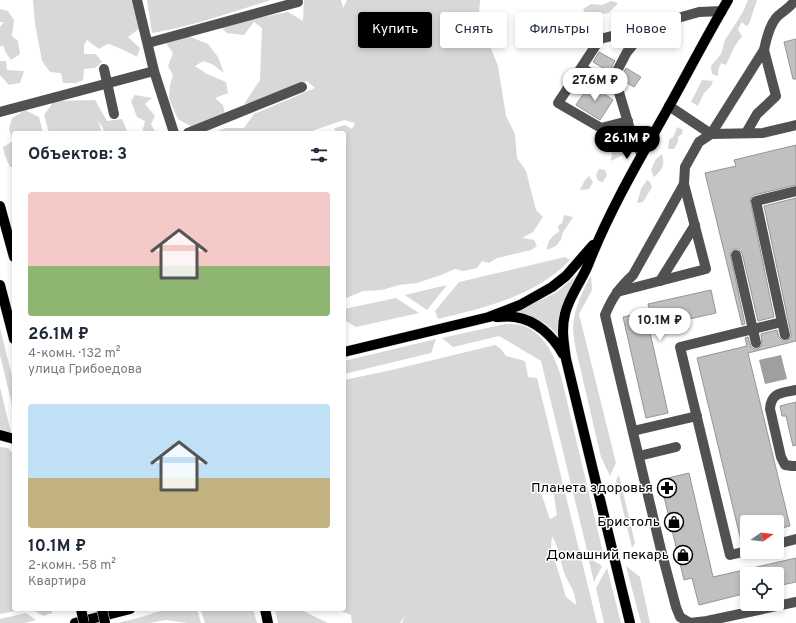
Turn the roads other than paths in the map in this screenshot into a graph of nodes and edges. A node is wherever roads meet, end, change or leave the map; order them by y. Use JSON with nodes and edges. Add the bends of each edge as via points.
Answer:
{"nodes":[{"id":1,"x":137,"y":0,"type":"edge"},
{"id":2,"x":728,"y":0,"type":"edge"},
{"id":3,"x":298,"y":2,"type":"dead end"},
{"id":4,"x":794,"y":3,"type":"edge"},
{"id":5,"x":722,"y":11,"type":"junction"},
{"id":6,"x":681,"y":17,"type":"edge"},
{"id":7,"x":611,"y":36,"type":"edge"},
{"id":8,"x":148,"y":43,"type":"junction"},
{"id":9,"x":630,"y":48,"type":"edge"},
{"id":10,"x":764,"y":50,"type":"junction"},
{"id":11,"x":582,"y":68,"type":"junction"},
{"id":12,"x":104,"y":69,"type":"dead end"},
{"id":13,"x":154,"y":71,"type":"junction"},
{"id":14,"x":107,"y":84,"type":"junction"},
{"id":15,"x":302,"y":87,"type":"dead end"},
{"id":16,"x":618,"y":89,"type":"junction"},
{"id":17,"x":669,"y":106,"type":"junction"},
{"id":18,"x":0,"y":112,"type":"edge"},
{"id":19,"x":114,"y":114,"type":"dead end"},
{"id":20,"x":628,"y":121,"type":"junction"},
{"id":21,"x":796,"y":125,"type":"edge"},
{"id":22,"x":173,"y":131,"type":"edge"},
{"id":23,"x":193,"y":131,"type":"edge"},
{"id":24,"x":746,"y":133,"type":"junction"},
{"id":25,"x":711,"y":134,"type":"junction"},
{"id":26,"x":642,"y":155,"type":"junction"},
{"id":27,"x":684,"y":184,"type":"junction"},
{"id":28,"x":796,"y":192,"type":"edge"},
{"id":29,"x":0,"y":206,"type":"edge"},
{"id":30,"x":695,"y":225,"type":"junction"},
{"id":31,"x":10,"y":240,"type":"junction"},
{"id":32,"x":597,"y":241,"type":"junction"},
{"id":33,"x":12,"y":246,"type":"edge"},
{"id":34,"x":12,"y":248,"type":"edge"},
{"id":35,"x":736,"y":255,"type":"dead end"},
{"id":36,"x":660,"y":281,"type":"junction"},
{"id":37,"x":0,"y":285,"type":"edge"},
{"id":38,"x":617,"y":292,"type":"junction"},
{"id":39,"x":489,"y":317,"type":"junction"},
{"id":40,"x":782,"y":322,"type":"junction"},
{"id":41,"x":753,"y":329,"type":"junction"},
{"id":42,"x":12,"y":331,"type":"edge"},
{"id":43,"x":785,"y":335,"type":"dead end"},
{"id":44,"x":756,"y":343,"type":"dead end"},
{"id":45,"x":346,"y":352,"type":"edge"},
{"id":46,"x":566,"y":359,"type":"junction"},
{"id":47,"x":796,"y":390,"type":"edge"},
{"id":48,"x":697,"y":416,"type":"junction"},
{"id":49,"x":633,"y":431,"type":"junction"},
{"id":50,"x":0,"y":435,"type":"edge"},
{"id":51,"x":12,"y":438,"type":"edge"},
{"id":52,"x":676,"y":447,"type":"dead end"},
{"id":53,"x":639,"y":456,"type":"junction"},
{"id":54,"x":796,"y":466,"type":"edge"},
{"id":55,"x":796,"y":539,"type":"edge"},
{"id":56,"x":784,"y":542,"type":"edge"},
{"id":57,"x":740,"y":553,"type":"edge"},
{"id":58,"x":796,"y":602,"type":"edge"},
{"id":59,"x":81,"y":611,"type":"edge"},
{"id":60,"x":102,"y":611,"type":"edge"},
{"id":61,"x":122,"y":611,"type":"edge"},
{"id":62,"x":265,"y":611,"type":"edge"},
{"id":63,"x":75,"y":623,"type":"edge"},
{"id":64,"x":84,"y":623,"type":"edge"},
{"id":65,"x":105,"y":623,"type":"edge"},
{"id":66,"x":268,"y":623,"type":"edge"},
{"id":67,"x":630,"y":623,"type":"edge"}],
"edges":[{"from":1,"to":8,"type":"lane"},
{"from":2,"to":5,"type":"main road"},
{"from":3,"to":8,"type":"lane"},
{"from":4,"to":10,"type":"lane","via":[[777,16],[766,36]]},
{"from":5,"to":6,"type":"lane","via":[[699,12]]},
{"from":5,"to":17,"type":"main road"},
{"from":7,"to":11,"type":"lane","via":[[600,39]]},
{"from":8,"to":13,"type":"lane"},
{"from":9,"to":16,"type":"lane","via":[[618,69]]},
{"from":10,"to":24,"type":"lane","via":[[776,96],[758,114]]},
{"from":10,"to":25,"type":"lane"},
{"from":11,"to":16,"type":"lane"},
{"from":11,"to":20,"type":"lane","via":[[558,103],[601,128]]},
{"from":12,"to":14,"type":"lane"},
{"from":13,"to":14,"type":"lane"},
{"from":13,"to":22,"type":"lane"},
{"from":14,"to":18,"type":"lane"},
{"from":14,"to":19,"type":"lane"},
{"from":15,"to":23,"type":"lane"},
{"from":16,"to":20,"type":"lane"},
{"from":17,"to":25,"type":"lane"},
{"from":17,"to":26,"type":"main road"},
{"from":20,"to":26,"type":"lane","via":[[632,136]]},
{"from":21,"to":24,"type":"lane","via":[[763,133]]},
{"from":24,"to":25,"type":"lane"},
{"from":25,"to":27,"type":"lane","via":[[699,142],[685,167]]},
{"from":26,"to":32,"type":"main road"},
{"from":27,"to":30,"type":"lane"},
{"from":27,"to":38,"type":"lane","via":[[633,275]]},
{"from":28,"to":40,"type":"lane","via":[[756,201]]},
{"from":29,"to":31,"type":"main road"},
{"from":30,"to":36,"type":"lane"},
{"from":30,"to":36,"type":"lane","via":[[706,269]]},
{"from":31,"to":33,"type":"main road"},
{"from":31,"to":34,"type":"main road"},
{"from":32,"to":39,"type":"main road","via":[[566,276],[552,287],[520,305]]},
{"from":32,"to":46,"type":"main road","via":[[565,313],[563,338]]},
{"from":35,"to":41,"type":"lane"},
{"from":36,"to":38,"type":"lane"},
{"from":37,"to":42,"type":"main road"},
{"from":38,"to":49,"type":"lane","via":[[605,316]]},
{"from":39,"to":45,"type":"main road"},
{"from":39,"to":46,"type":"main road","via":[[514,316],[536,325],[558,345]]},
{"from":40,"to":41,"type":"lane"},
{"from":40,"to":43,"type":"lane"},
{"from":41,"to":44,"type":"lane"},
{"from":41,"to":48,"type":"lane","via":[[680,347]]},
{"from":46,"to":67,"type":"main road"},
{"from":47,"to":54,"type":"lane","via":[[777,394],[771,402],[770,409],[785,465]]},
{"from":48,"to":49,"type":"lane"},
{"from":48,"to":57,"type":"lane","via":[[730,555]]},
{"from":49,"to":53,"type":"lane"},
{"from":50,"to":51,"type":"main road"},
{"from":52,"to":53,"type":"lane"},
{"from":53,"to":58,"type":"lane","via":[[680,617],[690,623],[707,621]]},
{"from":55,"to":56,"type":"lane"},
{"from":59,"to":64,"type":"main road","bridge":true},
{"from":60,"to":65,"type":"main road","bridge":true},
{"from":61,"to":63,"type":"main road"},
{"from":62,"to":66,"type":"main road"}]}
